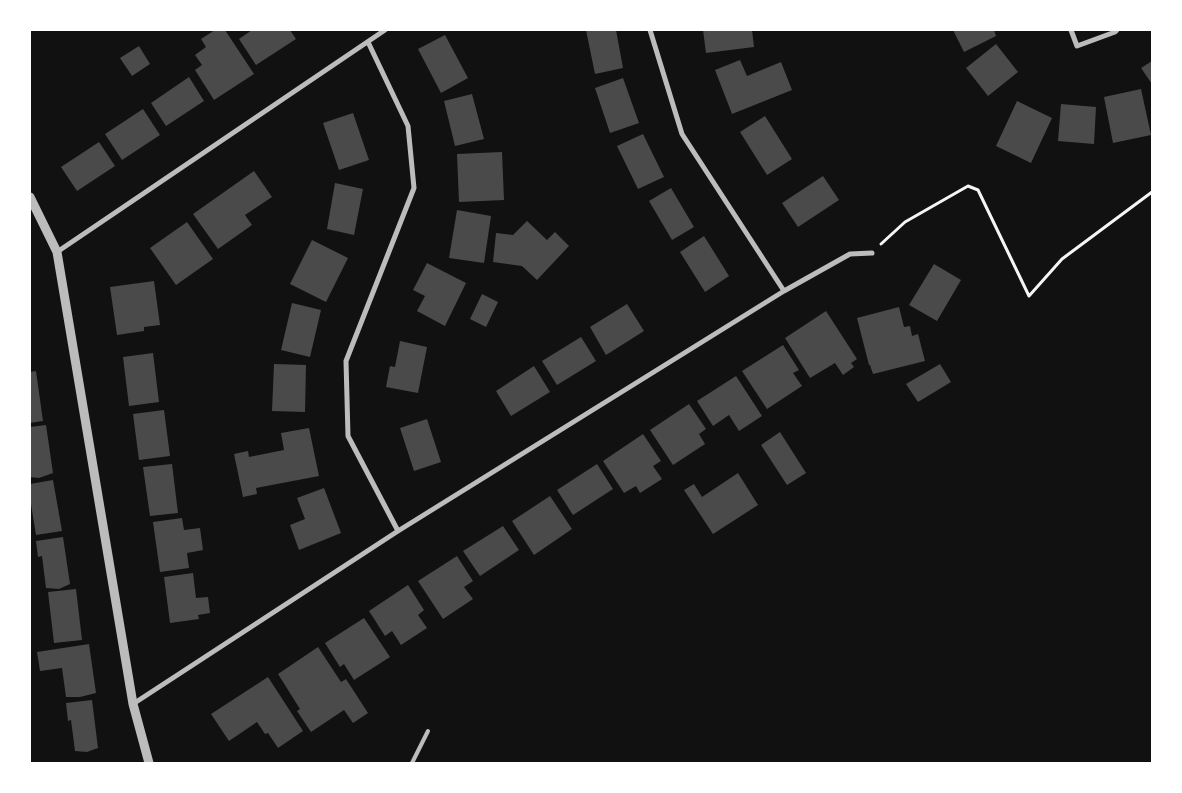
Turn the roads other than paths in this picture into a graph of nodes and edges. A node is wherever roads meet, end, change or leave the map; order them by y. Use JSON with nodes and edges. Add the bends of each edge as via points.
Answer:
{"nodes":[{"id":1,"x":385,"y":30,"type":"edge"},
{"id":2,"x":650,"y":30,"type":"edge"},
{"id":3,"x":1071,"y":30,"type":"edge"},
{"id":4,"x":1117,"y":30,"type":"edge"},
{"id":5,"x":368,"y":42,"type":"junction"},
{"id":6,"x":30,"y":197,"type":"edge"},
{"id":7,"x":57,"y":252,"type":"junction"},
{"id":8,"x":872,"y":253,"type":"road end"},
{"id":9,"x":784,"y":291,"type":"junction"},
{"id":10,"x":398,"y":531,"type":"junction"},
{"id":11,"x":134,"y":704,"type":"junction"},
{"id":12,"x":428,"y":731,"type":"dead end"},
{"id":13,"x":149,"y":763,"type":"edge"},
{"id":14,"x":412,"y":763,"type":"edge"}],
"edges":[{"from":1,"to":5,"type":"street"},
{"from":2,"to":9,"type":"street","via":[[682,134]]},
{"from":3,"to":4,"type":"street","via":[[1077,46]]},
{"from":5,"to":7,"type":"street"},
{"from":5,"to":10,"type":"street","via":[[408,126],[414,188],[346,361],[348,436]]},
{"from":6,"to":7,"type":"street"},
{"from":7,"to":11,"type":"street"},
{"from":8,"to":9,"type":"street","via":[[850,254]]},
{"from":9,"to":10,"type":"street"},
{"from":10,"to":11,"type":"street"},
{"from":11,"to":13,"type":"street"},
{"from":12,"to":14,"type":"lane"}]}
